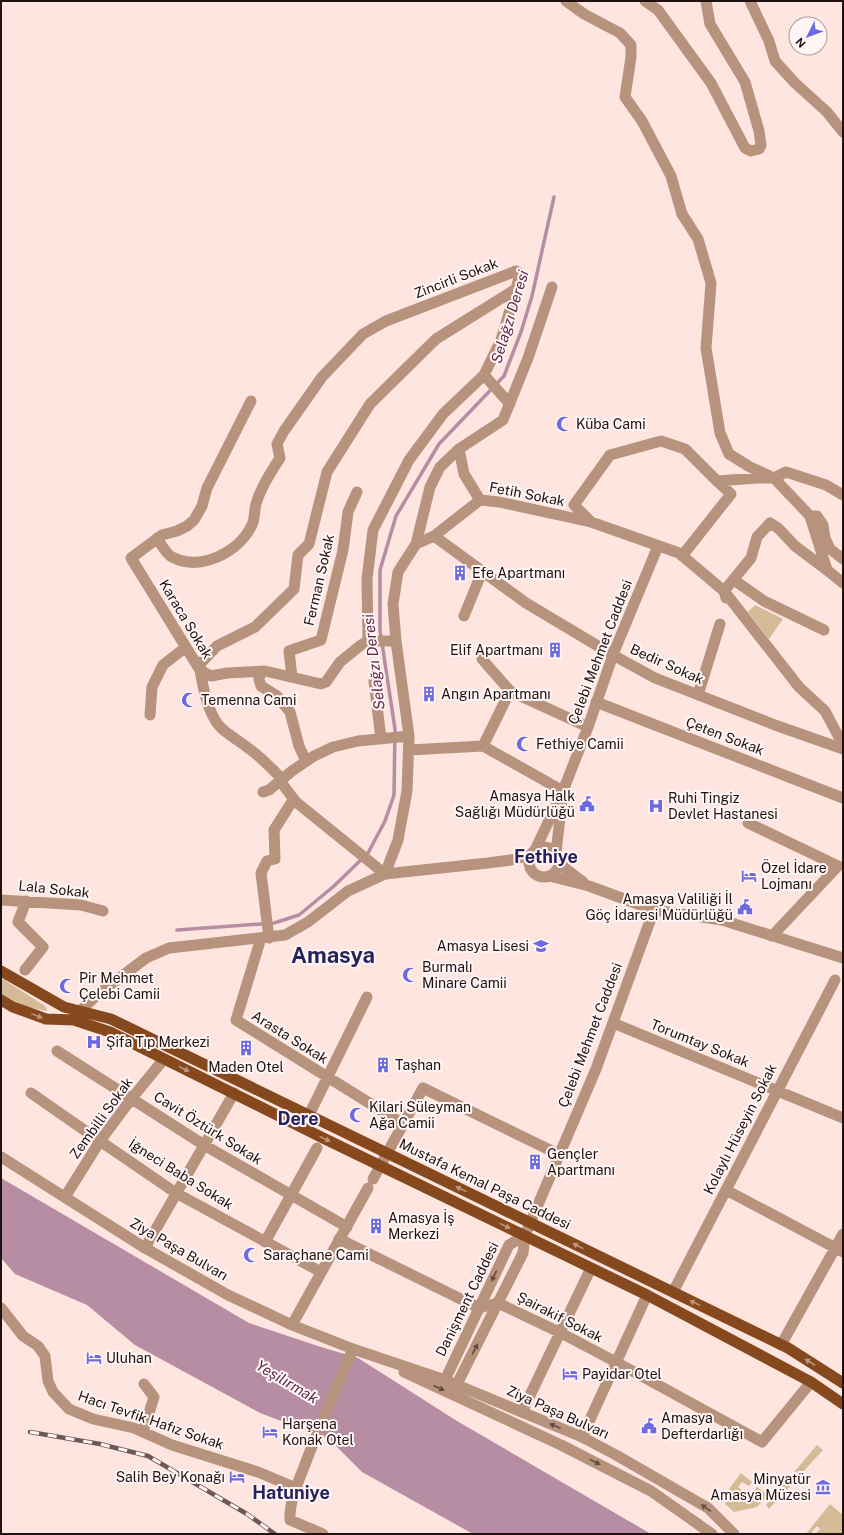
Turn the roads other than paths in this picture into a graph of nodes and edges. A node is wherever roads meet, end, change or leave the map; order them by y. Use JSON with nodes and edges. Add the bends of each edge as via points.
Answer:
{"nodes":[{"id":1,"x":566,"y":1,"type":"edge"},
{"id":2,"x":645,"y":1,"type":"edge"},
{"id":3,"x":706,"y":1,"type":"edge"},
{"id":4,"x":750,"y":1,"type":"edge"},
{"id":5,"x":843,"y":132,"type":"edge"},
{"id":6,"x":552,"y":287,"type":"dead end"},
{"id":7,"x":516,"y":289,"type":"junction"},
{"id":8,"x":484,"y":375,"type":"junction"},
{"id":9,"x":251,"y":401,"type":"dead end"},
{"id":10,"x":510,"y":404,"type":"junction"},
{"id":11,"x":459,"y":449,"type":"junction"},
{"id":12,"x":774,"y":478,"type":"junction"},
{"id":13,"x":717,"y":481,"type":"junction"},
{"id":14,"x":357,"y":492,"type":"dead end"},
{"id":15,"x":843,"y":494,"type":"edge"},
{"id":16,"x":480,"y":500,"type":"junction"},
{"id":17,"x":810,"y":516,"type":"junction"},
{"id":18,"x":592,"y":522,"type":"junction"},
{"id":19,"x":434,"y":536,"type":"junction"},
{"id":20,"x":157,"y":538,"type":"junction"},
{"id":21,"x":416,"y":544,"type":"junction"},
{"id":22,"x":658,"y":546,"type":"junction"},
{"id":23,"x":682,"y":556,"type":"junction"},
{"id":24,"x":843,"y":559,"type":"edge"},
{"id":25,"x":827,"y":570,"type":"junction"},
{"id":26,"x":482,"y":572,"type":"junction"},
{"id":27,"x":734,"y":580,"type":"junction"},
{"id":28,"x":843,"y":583,"type":"edge"},
{"id":29,"x":724,"y":591,"type":"junction"},
{"id":30,"x":727,"y":604,"type":"dead end"},
{"id":31,"x":464,"y":616,"type":"dead end"},
{"id":32,"x":720,"y":624,"type":"dead end"},
{"id":33,"x":824,"y":630,"type":"dead end"},
{"id":34,"x":393,"y":640,"type":"junction"},
{"id":35,"x":371,"y":641,"type":"junction"},
{"id":36,"x":186,"y":647,"type":"junction"},
{"id":37,"x":613,"y":655,"type":"junction"},
{"id":38,"x":482,"y":659,"type":"dead end"},
{"id":39,"x":200,"y":670,"type":"junction"},
{"id":40,"x":261,"y":672,"type":"junction"},
{"id":41,"x":292,"y":677,"type":"junction"},
{"id":42,"x":374,"y":681,"type":"dead end"},
{"id":43,"x":510,"y":691,"type":"junction"},
{"id":44,"x":698,"y":695,"type":"junction"},
{"id":45,"x":596,"y":702,"type":"junction"},
{"id":46,"x":150,"y":715,"type":"dead end"},
{"id":47,"x":588,"y":727,"type":"junction"},
{"id":48,"x":406,"y":736,"type":"junction"},
{"id":49,"x":383,"y":739,"type":"junction"},
{"id":50,"x":843,"y":745,"type":"edge"},
{"id":51,"x":483,"y":746,"type":"junction"},
{"id":52,"x":843,"y":749,"type":"edge"},
{"id":53,"x":409,"y":750,"type":"junction"},
{"id":54,"x":306,"y":761,"type":"junction"},
{"id":55,"x":280,"y":781,"type":"junction"},
{"id":56,"x":563,"y":791,"type":"junction"},
{"id":57,"x":263,"y":792,"type":"dead end"},
{"id":58,"x":843,"y":798,"type":"edge"},
{"id":59,"x":293,"y":800,"type":"junction"},
{"id":60,"x":748,"y":823,"type":"dead end"},
{"id":61,"x":533,"y":852,"type":"junction"},
{"id":62,"x":557,"y":857,"type":"junction"},
{"id":63,"x":511,"y":860,"type":"junction"},
{"id":64,"x":530,"y":869,"type":"junction"},
{"id":65,"x":385,"y":874,"type":"junction"},
{"id":66,"x":549,"y":876,"type":"junction"},
{"id":67,"x":589,"y":886,"type":"junction"},
{"id":68,"x":1,"y":900,"type":"edge"},
{"id":69,"x":26,"y":901,"type":"junction"},
{"id":70,"x":654,"y":910,"type":"junction"},
{"id":71,"x":103,"y":911,"type":"dead end"},
{"id":72,"x":266,"y":931,"type":"junction"},
{"id":73,"x":772,"y":936,"type":"junction"},
{"id":74,"x":843,"y":958,"type":"edge"},
{"id":75,"x":1,"y":970,"type":"edge"},
{"id":76,"x":25,"y":970,"type":"dead end"},
{"id":77,"x":835,"y":980,"type":"dead end"},
{"id":78,"x":367,"y":997,"type":"dead end"},
{"id":79,"x":1,"y":1000,"type":"edge"},
{"id":80,"x":80,"y":1011,"type":"junction"},
{"id":81,"x":613,"y":1023,"type":"junction"},
{"id":82,"x":57,"y":1051,"type":"dead end"},
{"id":83,"x":164,"y":1059,"type":"junction"},
{"id":84,"x":327,"y":1077,"type":"junction"},
{"id":85,"x":777,"y":1091,"type":"junction"},
{"id":86,"x":31,"y":1093,"type":"dead end"},
{"id":87,"x":234,"y":1094,"type":"junction"},
{"id":88,"x":132,"y":1098,"type":"junction"},
{"id":89,"x":309,"y":1115,"type":"junction"},
{"id":90,"x":843,"y":1118,"type":"edge"},
{"id":91,"x":403,"y":1124,"type":"junction"},
{"id":92,"x":100,"y":1141,"type":"junction"},
{"id":93,"x":204,"y":1145,"type":"junction"},
{"id":94,"x":317,"y":1148,"type":"dead end"},
{"id":95,"x":386,"y":1153,"type":"junction"},
{"id":96,"x":558,"y":1154,"type":"junction"},
{"id":97,"x":1,"y":1157,"type":"edge"},
{"id":98,"x":380,"y":1166,"type":"junction"},
{"id":99,"x":726,"y":1190,"type":"junction"},
{"id":100,"x":176,"y":1192,"type":"junction"},
{"id":101,"x":291,"y":1195,"type":"junction"},
{"id":102,"x":65,"y":1197,"type":"junction"},
{"id":103,"x":530,"y":1222,"type":"junction"},
{"id":104,"x":347,"y":1227,"type":"junction"},
{"id":105,"x":843,"y":1234,"type":"edge"},
{"id":106,"x":524,"y":1235,"type":"junction"},
{"id":107,"x":339,"y":1239,"type":"junction"},
{"id":108,"x":266,"y":1242,"type":"junction"},
{"id":109,"x":145,"y":1248,"type":"junction"},
{"id":110,"x":840,"y":1250,"type":"edge"},
{"id":111,"x":591,"y":1268,"type":"junction"},
{"id":112,"x":321,"y":1272,"type":"junction"},
{"id":113,"x":673,"y":1292,"type":"junction"},
{"id":114,"x":647,"y":1295,"type":"junction"},
{"id":115,"x":498,"y":1303,"type":"junction"},
{"id":116,"x":1,"y":1308,"type":"edge"},
{"id":117,"x":479,"y":1308,"type":"junction"},
{"id":118,"x":292,"y":1325,"type":"junction"},
{"id":119,"x":561,"y":1333,"type":"junction"},
{"id":120,"x":781,"y":1345,"type":"junction"},
{"id":121,"x":353,"y":1349,"type":"junction"},
{"id":122,"x":616,"y":1362,"type":"junction"},
{"id":123,"x":445,"y":1380,"type":"junction"},
{"id":124,"x":811,"y":1382,"type":"junction"},
{"id":125,"x":843,"y":1383,"type":"edge"},
{"id":126,"x":144,"y":1384,"type":"dead end"},
{"id":127,"x":457,"y":1384,"type":"junction"},
{"id":128,"x":843,"y":1404,"type":"edge"},
{"id":129,"x":522,"y":1412,"type":"junction"},
{"id":130,"x":143,"y":1432,"type":"junction"},
{"id":131,"x":582,"y":1437,"type":"junction"},
{"id":132,"x":296,"y":1488,"type":"junction"},
{"id":133,"x":323,"y":1534,"type":"edge"},
{"id":134,"x":712,"y":1534,"type":"edge"},
{"id":135,"x":734,"y":1534,"type":"edge"}],
"edges":[{"from":1,"to":12,"type":"street","via":[[584,14],[620,33],[631,45],[625,97],[642,121],[671,176],[682,214],[698,239],[711,283],[706,348],[720,433],[729,454]]},
{"from":2,"to":3,"type":"street","via":[[658,10],[710,83],[745,148],[751,151],[759,149],[759,131],[744,82],[710,24]]},
{"from":4,"to":5,"type":"street","via":[[769,41],[775,61],[827,112]]},
{"from":6,"to":10,"type":"street"},
{"from":7,"to":8,"type":"street","via":[[501,340]]},
{"from":7,"to":20,"type":"street","name":"Zincirli Sokak","via":[[520,274],[516,271],[386,321],[363,334],[322,377],[284,431],[277,444],[280,458],[267,478],[256,504],[253,524],[243,540],[221,556],[198,563],[183,561],[171,557]]},
{"from":7,"to":39,"type":"street","via":[[436,339],[370,404],[326,472],[309,544],[298,555],[294,589],[255,627],[217,646],[201,663]]},
{"from":8,"to":10,"type":"street"},
{"from":8,"to":35,"type":"street","via":[[443,414],[409,460],[373,530],[367,579]]},
{"from":9,"to":20,"type":"street","name":"Karaca Sokak","via":[[207,488],[202,506],[194,520],[187,526]]},
{"from":10,"to":11,"type":"street","via":[[503,420]]},
{"from":11,"to":16,"type":"street","via":[[464,474]]},
{"from":11,"to":21,"type":"street","via":[[440,467],[430,487]]},
{"from":12,"to":13,"type":"street"},
{"from":12,"to":15,"type":"street","via":[[786,472],[826,485]]},
{"from":12,"to":17,"type":"street"},
{"from":13,"to":18,"type":"street","via":[[685,449],[661,441],[610,456],[574,505]]},
{"from":13,"to":23,"type":"street","via":[[731,494]]},
{"from":14,"to":41,"type":"street","name":"Ferman Sokak","via":[[348,512],[343,550],[321,640],[289,651]]},
{"from":16,"to":18,"type":"street","name":"Fetih Sokak"},
{"from":16,"to":19,"type":"street","name":"Fetih Sokak"},
{"from":17,"to":24,"type":"street","via":[[817,516],[823,525],[830,549]]},
{"from":17,"to":25,"type":"street"},
{"from":18,"to":22,"type":"street","name":"Fetih Sokak"},
{"from":19,"to":21,"type":"street","name":"Fetih Sokak"},
{"from":19,"to":26,"type":"street","name":"Bedir Sokak"},
{"from":20,"to":36,"type":"street","name":"Karaca Sokak","via":[[131,558]]},
{"from":21,"to":34,"type":"street","via":[[398,572],[393,604]]},
{"from":22,"to":23,"type":"street","name":"Fetih Sokak"},
{"from":22,"to":37,"type":"street","name":"Çelebi Mehmet Caddesi"},
{"from":23,"to":29,"type":"street","name":"Fetih Sokak"},
{"from":25,"to":27,"type":"street","via":[[770,523],[757,537],[751,558]]},
{"from":25,"to":28,"type":"street"},
{"from":26,"to":31,"type":"street"},
{"from":26,"to":37,"type":"street","name":"Bedir Sokak","via":[[526,603]]},
{"from":27,"to":29,"type":"street"},
{"from":27,"to":33,"type":"street","via":[[764,601]]},
{"from":29,"to":30,"type":"street"},
{"from":29,"to":50,"type":"street","name":"Fetih Sokak","via":[[799,687],[825,711]]},
{"from":32,"to":44,"type":"street"},
{"from":34,"to":35,"type":"street"},
{"from":34,"to":48,"type":"street"},
{"from":35,"to":41,"type":"street","via":[[340,662],[326,682],[321,684]]},
{"from":36,"to":39,"type":"street","name":"Karaca Sokak"},
{"from":36,"to":46,"type":"street","via":[[163,665],[152,687]]},
{"from":37,"to":44,"type":"street","name":"Bedir Sokak","via":[[655,678]]},
{"from":37,"to":45,"type":"street","name":"Çelebi Mehmet Caddesi"},
{"from":38,"to":43,"type":"street"},
{"from":39,"to":40,"type":"street","via":[[211,676]]},
{"from":39,"to":55,"type":"street","name":"Karaca Sokak","via":[[214,718],[280,777]]},
{"from":40,"to":41,"type":"street"},
{"from":40,"to":54,"type":"street","via":[[261,686],[277,696],[290,712]]},
{"from":42,"to":49,"type":"street"},
{"from":43,"to":47,"type":"street"},
{"from":43,"to":51,"type":"street"},
{"from":44,"to":52,"type":"street","name":"Bedir Sokak"},
{"from":45,"to":47,"type":"street","name":"Çelebi Mehmet Caddesi"},
{"from":45,"to":58,"type":"street","name":"Çeten Sokak"},
{"from":47,"to":56,"type":"street","name":"Çelebi Mehmet Caddesi"},
{"from":48,"to":49,"type":"street"},
{"from":48,"to":53,"type":"street"},
{"from":49,"to":54,"type":"street","via":[[333,747]]},
{"from":51,"to":53,"type":"street"},
{"from":51,"to":56,"type":"street"},
{"from":53,"to":65,"type":"street","via":[[407,791],[398,840]]},
{"from":54,"to":55,"type":"street"},
{"from":55,"to":57,"type":"street"},
{"from":55,"to":59,"type":"street","name":"Karaca Sokak"},
{"from":56,"to":61,"type":"street","name":"Çelebi Mehmet Caddesi"},
{"from":56,"to":62,"type":"street","name":"Çelebi Mehmet Caddesi"},
{"from":59,"to":65,"type":"street","name":"Karaca Sokak"},
{"from":59,"to":72,"type":"street","via":[[274,830],[275,858],[266,861],[261,873]]},
{"from":60,"to":73,"type":"street","via":[[838,866]]},
{"from":61,"to":62,"type":"street","via":[[543,847],[548,848]]},
{"from":61,"to":63,"type":"street"},
{"from":61,"to":64,"type":"street","via":[[529,859]]},
{"from":62,"to":66,"type":"street","via":[[558,867]]},
{"from":62,"to":67,"type":"street","via":[[567,870]]},
{"from":63,"to":64,"type":"street"},
{"from":63,"to":65,"type":"street"},
{"from":64,"to":66,"type":"street","via":[[537,876]]},
{"from":65,"to":72,"type":"street","via":[[348,891],[308,922],[285,935]]},
{"from":66,"to":67,"type":"street"},
{"from":67,"to":70,"type":"street"},
{"from":68,"to":69,"type":"street","name":"Lala Sokak"},
{"from":69,"to":71,"type":"street","name":"Lala Sokak","via":[[81,905]]},
{"from":69,"to":76,"type":"street","via":[[18,922],[43,947]]},
{"from":70,"to":73,"type":"street","via":[[722,920]]},
{"from":70,"to":81,"type":"street","name":"Çelebi Mehmet Caddesi"},
{"from":72,"to":80,"type":"street","via":[[169,948],[146,958]]},
{"from":72,"to":84,"type":"street","name":"Arasta Sokak","via":[[236,1020]]},
{"from":73,"to":74,"type":"street"},
{"from":75,"to":80,"type":"main road","name":"Mustafa Kemal Paşa Caddesi","via":[[64,1007]]},
{"from":77,"to":85,"type":"street","name":"Kolaylı Hüseyin Sokak"},
{"from":78,"to":84,"type":"street"},
{"from":79,"to":83,"type":"main road","name":"Mustafa Kemal Paşa Caddesi","one_way":true,"via":[[46,1019],[74,1020],[110,1032]]},
{"from":80,"to":89,"type":"main road","name":"Mustafa Kemal Paşa Caddesi","via":[[111,1019]]},
{"from":81,"to":85,"type":"street","name":"Torumtay Sokak"},
{"from":81,"to":96,"type":"street","name":"Çelebi Mehmet Caddesi","via":[[596,1069]]},
{"from":82,"to":88,"type":"street","name":"Cavit Öztürk Sokak"},
{"from":83,"to":87,"type":"main road","name":"Mustafa Kemal Paşa Caddesi","one_way":true},
{"from":83,"to":88,"type":"street","name":"Zembilli Sokak"},
{"from":84,"to":89,"type":"street"},
{"from":84,"to":91,"type":"street","name":"Arasta Sokak"},
{"from":85,"to":90,"type":"street","name":"Torumtay Sokak"},
{"from":85,"to":99,"type":"street","name":"Kolaylı Hüseyin Sokak"},
{"from":86,"to":92,"type":"street","name":"İğneci Baba Sokak"},
{"from":87,"to":93,"type":"street"},
{"from":87,"to":98,"type":"main road","name":"Mustafa Kemal Paşa Caddesi","one_way":true},
{"from":88,"to":92,"type":"street","name":"Zembilli Sokak"},
{"from":88,"to":93,"type":"street","name":"Cavit Öztürk Sokak"},
{"from":89,"to":95,"type":"main road","name":"Mustafa Kemal Paşa Caddesi"},
{"from":91,"to":95,"type":"street"},
{"from":91,"to":96,"type":"street","via":[[424,1088]]},
{"from":92,"to":100,"type":"street","name":"İğneci Baba Sokak"},
{"from":92,"to":102,"type":"street","name":"Zembilli Sokak"},
{"from":93,"to":100,"type":"street"},
{"from":93,"to":101,"type":"street","name":"Cavit Öztürk Sokak"},
{"from":94,"to":101,"type":"street"},
{"from":95,"to":98,"type":"street"},
{"from":103,"to":95,"type":"main road","name":"Mustafa Kemal Paşa Caddesi","one_way":true},
{"from":96,"to":103,"type":"street","name":"Çelebi Mehmet Caddesi"},
{"from":97,"to":102,"type":"street","name":"Ziya Paşa Bulvarı"},
{"from":98,"to":104,"type":"street"},
{"from":98,"to":106,"type":"main road","name":"Mustafa Kemal Paşa Caddesi","one_way":true},
{"from":99,"to":110,"type":"street"},
{"from":99,"to":113,"type":"street","name":"Kolaylı Hüseyin Sokak"},
{"from":100,"to":108,"type":"street","name":"İğneci Baba Sokak"},
{"from":100,"to":109,"type":"street"},
{"from":101,"to":104,"type":"street","name":"Cavit Öztürk Sokak"},
{"from":101,"to":108,"type":"street"},
{"from":102,"to":109,"type":"street","name":"Ziya Paşa Bulvarı"},
{"from":103,"to":106,"type":"street","name":"Çelebi Mehmet Caddesi"},
{"from":113,"to":103,"type":"main road","name":"Mustafa Kemal Paşa Caddesi","one_way":true},
{"from":104,"to":107,"type":"street"},
{"from":105,"to":110,"type":"street"},
{"from":106,"to":111,"type":"main road","name":"Mustafa Kemal Paşa Caddesi"},
{"from":106,"to":115,"type":"street","name":"Danişment Caddesi","via":[[523,1253]]},
{"from":106,"to":117,"type":"street","name":"Danişment Caddesi","one_way":true,"via":[[509,1245]]},
{"from":107,"to":112,"type":"street"},
{"from":107,"to":117,"type":"street"},
{"from":108,"to":112,"type":"street","name":"İğneci Baba Sokak"},
{"from":109,"to":118,"type":"street","name":"Ziya Paşa Bulvarı","via":[[228,1295]]},
{"from":110,"to":120,"type":"street"},
{"from":111,"to":114,"type":"main road","name":"Mustafa Kemal Paşa Caddesi"},
{"from":111,"to":119,"type":"street"},
{"from":112,"to":118,"type":"street"},
{"from":120,"to":113,"type":"main road","name":"Mustafa Kemal Paşa Caddesi","one_way":true},
{"from":114,"to":122,"type":"street"},
{"from":114,"to":124,"type":"main road","name":"Mustafa Kemal Paşa Caddesi"},
{"from":115,"to":117,"type":"street","name":"Şairakif Sokak"},
{"from":115,"to":119,"type":"street","name":"Şairakif Sokak"},
{"from":127,"to":115,"type":"street","name":"Danişment Caddesi","one_way":true},
{"from":116,"to":130,"type":"street","name":"Hacı Tevfik Hafız Sokak","via":[[23,1336],[38,1346],[44,1356],[48,1381],[53,1392],[69,1409],[94,1419]]},
{"from":117,"to":123,"type":"street","name":"Danişment Caddesi"},
{"from":118,"to":121,"type":"street","name":"Ziya Paşa Bulvarı"},
{"from":119,"to":122,"type":"street","name":"Şairakif Sokak"},
{"from":119,"to":129,"type":"street"},
{"from":125,"to":120,"type":"main road","name":"Mustafa Kemal Paşa Caddesi","one_way":true},
{"from":121,"to":123,"type":"street","name":"Ziya Paşa Bulvarı"},
{"from":121,"to":132,"type":"street"},
{"from":121,"to":134,"type":"street","name":"Ziya Paşa Bulvarı","one_way":true,"via":[[561,1445],[638,1484]]},
{"from":122,"to":124,"type":"street","name":"Şairakif Sokak","via":[[762,1442]]},
{"from":122,"to":131,"type":"street"},
{"from":123,"to":127,"type":"street","name":"Ziya Paşa Bulvarı"},
{"from":124,"to":128,"type":"main road","name":"Mustafa Kemal Paşa Caddesi"},
{"from":126,"to":130,"type":"street","via":[[154,1397]]},
{"from":127,"to":129,"type":"street","name":"Ziya Paşa Bulvarı"},
{"from":131,"to":129,"type":"street","name":"Ziya Paşa Bulvarı","one_way":true},
{"from":130,"to":132,"type":"street","name":"Hacı Tevfik Hafız Sokak","via":[[172,1446],[258,1472]]},
{"from":135,"to":131,"type":"street","name":"Ziya Paşa Bulvarı","one_way":true,"via":[[708,1508]]},
{"from":132,"to":133,"type":"street","via":[[289,1512],[290,1520]]}]}
